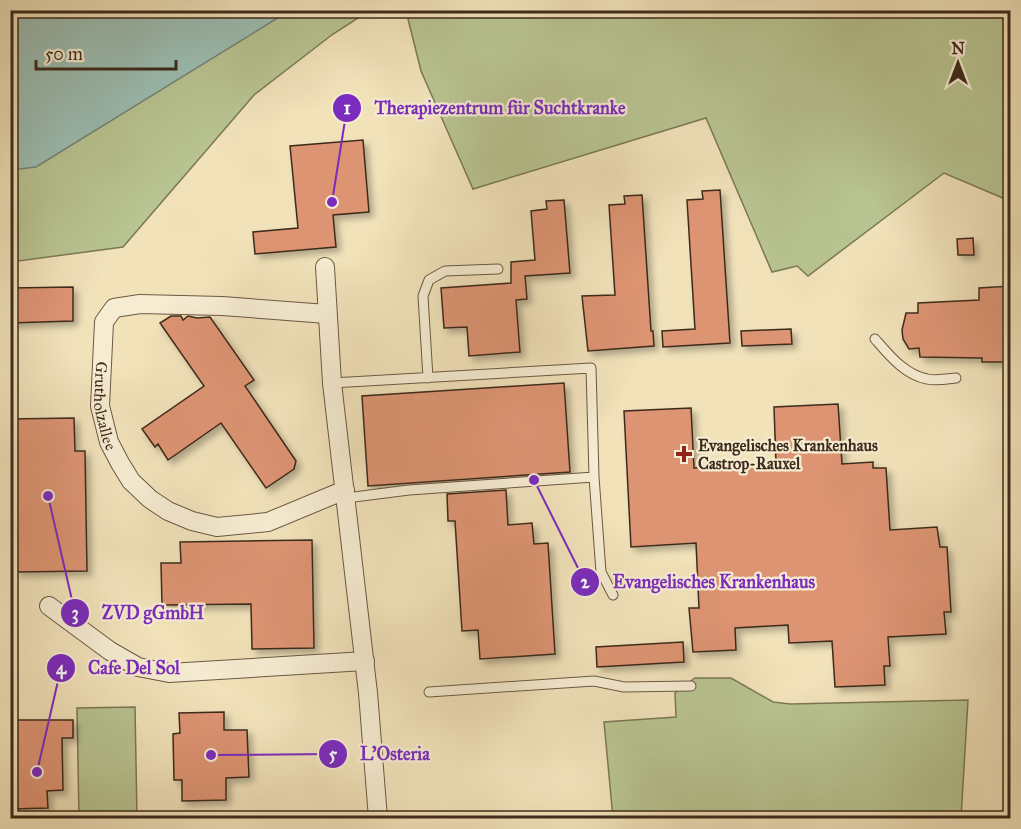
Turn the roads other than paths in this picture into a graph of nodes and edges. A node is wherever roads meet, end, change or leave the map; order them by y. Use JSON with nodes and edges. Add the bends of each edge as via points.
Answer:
{"nodes":[{"id":1,"x":325,"y":267,"type":"dead end"},
{"id":2,"x":498,"y":269,"type":"dead end"},
{"id":3,"x":327,"y":314,"type":"junction"},
{"id":4,"x":875,"y":339,"type":"dead end"},
{"id":5,"x":428,"y":378,"type":"junction"},
{"id":6,"x":956,"y":378,"type":"dead end"},
{"id":7,"x":332,"y":383,"type":"junction"},
{"id":8,"x":594,"y":477,"type":"junction"},
{"id":9,"x":345,"y":494,"type":"junction"},
{"id":10,"x":613,"y":596,"type":"dead end"},
{"id":11,"x":49,"y":606,"type":"dead end"},
{"id":12,"x":364,"y":661,"type":"junction"},
{"id":13,"x":691,"y":686,"type":"dead end"},
{"id":14,"x":429,"y":692,"type":"dead end"},
{"id":15,"x":378,"y":819,"type":"edge"}],
"edges":[{"from":1,"to":3,"type":"street"},
{"from":2,"to":5,"type":"lane","via":[[445,271],[429,280],[423,296]]},
{"from":3,"to":7,"type":"street"},
{"from":3,"to":9,"type":"street","name":"Grutholzallee","via":[[222,306],[140,304],[114,308],[104,322],[100,406],[110,442],[131,481],[168,511],[192,520],[217,527],[268,522]]},
{"from":4,"to":6,"type":"lane","via":[[910,374],[929,380]]},
{"from":5,"to":7,"type":"lane"},
{"from":5,"to":8,"type":"lane","via":[[591,368]]},
{"from":7,"to":9,"type":"street"},
{"from":8,"to":9,"type":"lane"},
{"from":8,"to":10,"type":"lane","via":[[601,572]]},
{"from":9,"to":12,"type":"street"},
{"from":11,"to":12,"type":"street","via":[[138,667],[169,673]]},
{"from":12,"to":15,"type":"street"},
{"from":13,"to":14,"type":"lane","via":[[624,687],[594,681]]}]}
